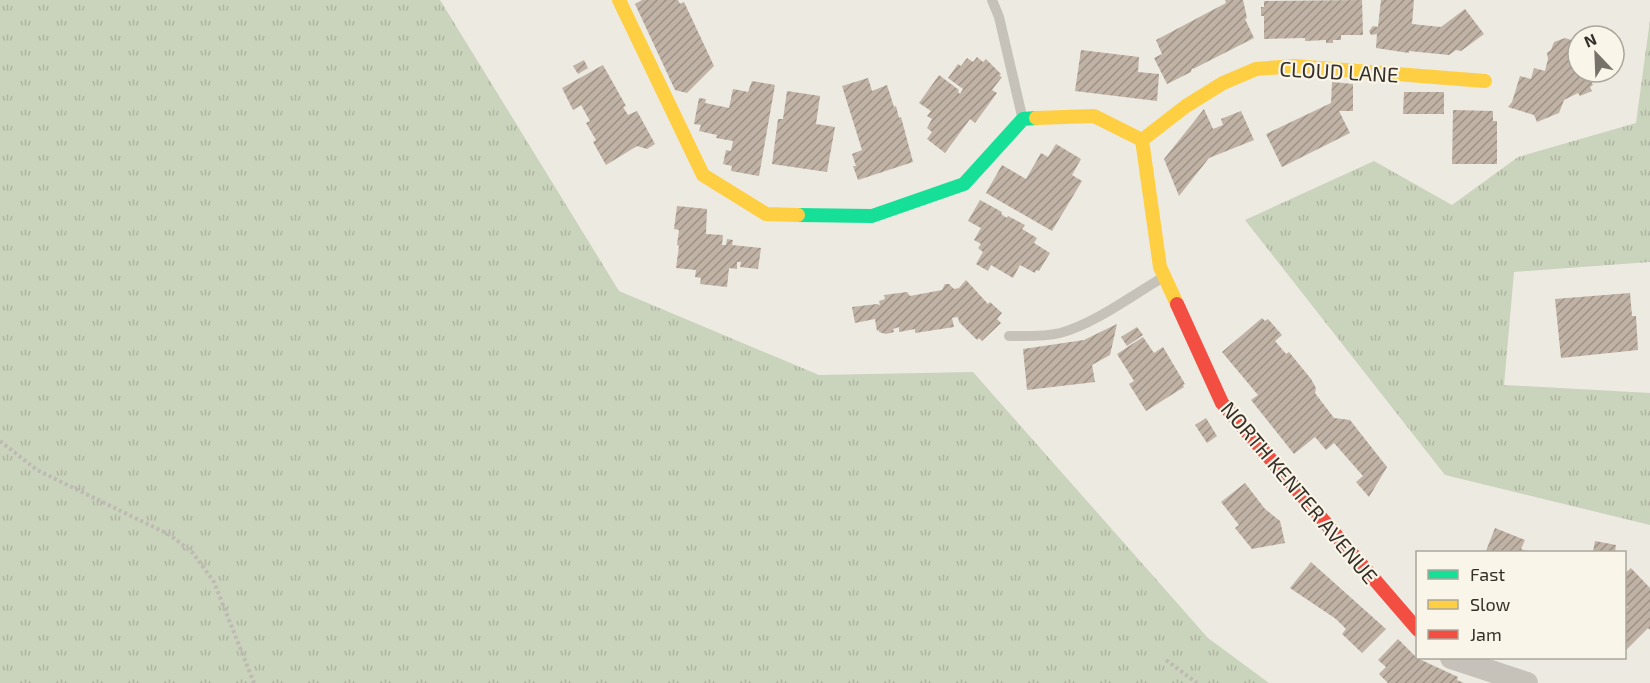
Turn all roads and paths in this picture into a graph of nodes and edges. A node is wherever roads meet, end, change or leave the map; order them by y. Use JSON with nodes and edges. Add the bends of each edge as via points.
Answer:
{"nodes":[{"id":1,"x":619,"y":0,"type":"edge"},
{"id":2,"x":992,"y":0,"type":"edge"},
{"id":3,"x":1485,"y":81,"type":"dead end"},
{"id":4,"x":1023,"y":119,"type":"junction"},
{"id":5,"x":1142,"y":140,"type":"junction"},
{"id":6,"x":1165,"y":276,"type":"junction"},
{"id":7,"x":1009,"y":336,"type":"dead end"},
{"id":8,"x":0,"y":441,"type":"edge"},
{"id":9,"x":1416,"y":628,"type":"edge"},
{"id":10,"x":1457,"y":659,"type":"edge"},
{"id":11,"x":1166,"y":660,"type":"dead end"},
{"id":12,"x":254,"y":683,"type":"edge"},
{"id":13,"x":1197,"y":683,"type":"edge"},
{"id":14,"x":1527,"y":683,"type":"edge"}],
"edges":[{"from":1,"to":4,"type":"street","via":[[703,175],[766,214],[872,216],[964,184]]},
{"from":2,"to":4,"type":"lane"},
{"from":3,"to":5,"type":"street","name":"CLOUD LANE","via":[[1294,66],[1256,69],[1223,83],[1186,106]]},
{"from":4,"to":5,"type":"street","via":[[1094,116]]},
{"from":5,"to":6,"type":"street","name":"NORTH KENTER AVENUE","via":[[1160,267]]},
{"from":6,"to":7,"type":"lane","via":[[1091,320],[1062,332]]},
{"from":6,"to":9,"type":"street","name":"NORTH KENTER AVENUE","via":[[1222,403]]},
{"from":8,"to":12,"type":"path","via":[[37,470],[170,535],[193,553],[214,582]]},
{"from":10,"to":14,"type":"street"},
{"from":11,"to":13,"type":"path"}]}
